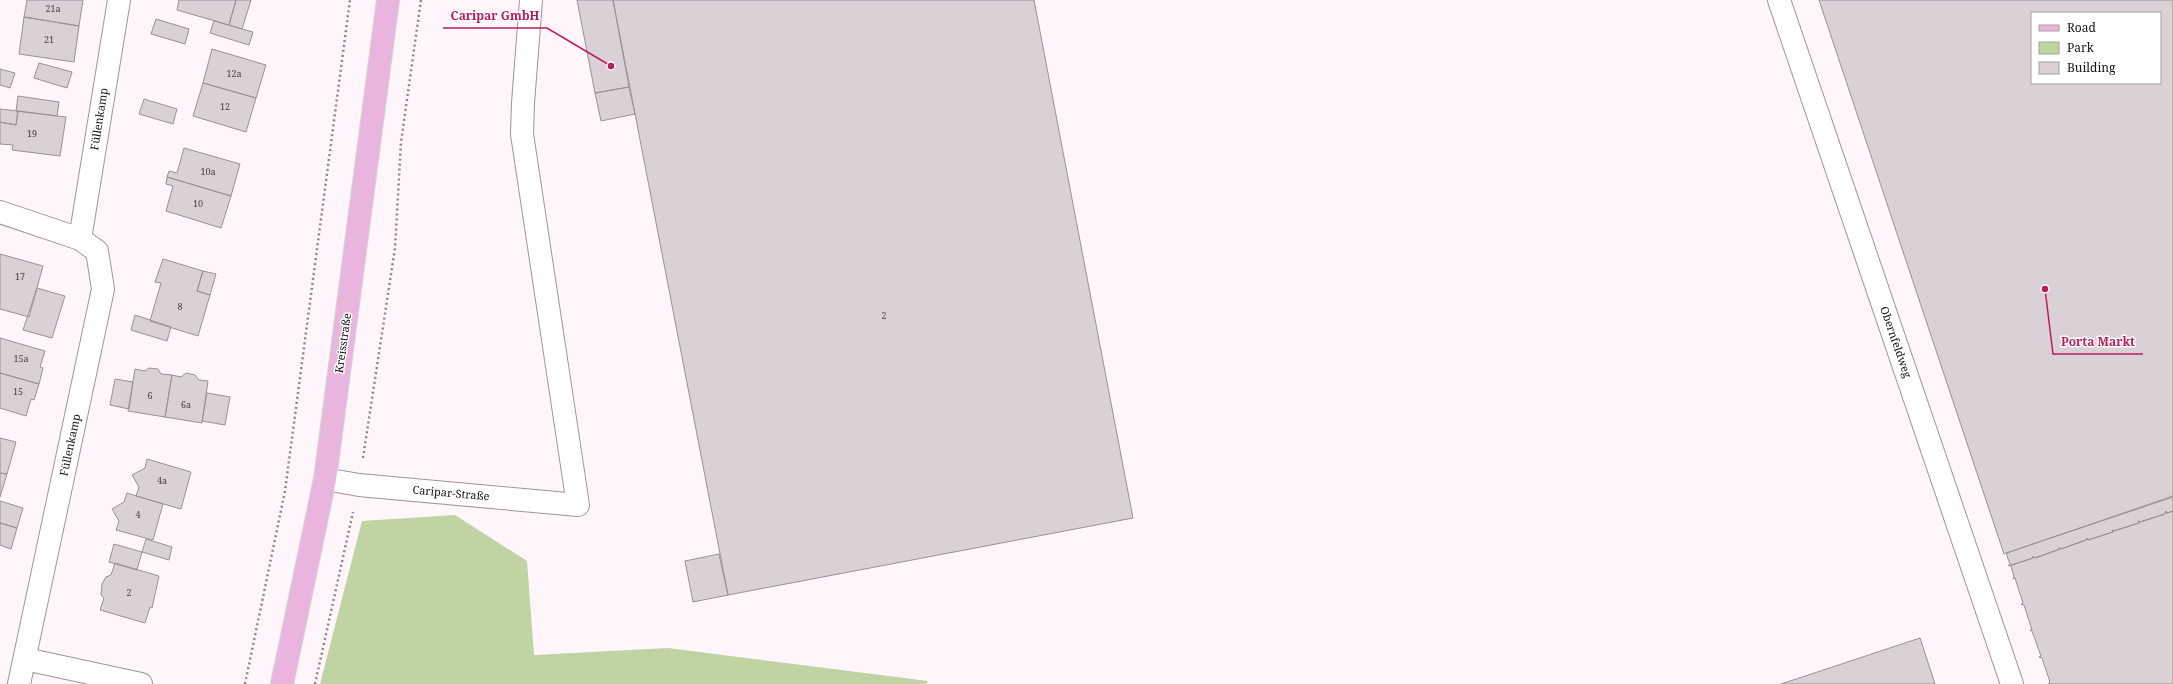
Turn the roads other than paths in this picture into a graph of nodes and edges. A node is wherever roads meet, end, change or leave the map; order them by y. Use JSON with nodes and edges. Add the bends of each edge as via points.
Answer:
{"nodes":[{"id":1,"x":119,"y":0,"type":"edge"},
{"id":2,"x":388,"y":0,"type":"edge"},
{"id":3,"x":531,"y":0,"type":"edge"},
{"id":4,"x":1780,"y":0,"type":"edge"},
{"id":5,"x":0,"y":212,"type":"edge"},
{"id":6,"x":80,"y":238,"type":"junction"},
{"id":7,"x":325,"y":479,"type":"junction"},
{"id":8,"x":25,"y":659,"type":"junction"},
{"id":9,"x":19,"y":684,"type":"edge"},
{"id":10,"x":141,"y":684,"type":"edge"},
{"id":11,"x":282,"y":684,"type":"edge"},
{"id":12,"x":2012,"y":684,"type":"edge"}],
"edges":[{"from":1,"to":6,"type":"street","name":"Füllenkamp"},
{"from":2,"to":7,"type":"main road","name":"Kreisstraße"},
{"from":3,"to":7,"type":"street","name":"Caripar-Straße","via":[[522,134],[578,505],[359,485]]},
{"from":4,"to":12,"type":"street","name":"Obernfeldweg"},
{"from":5,"to":6,"type":"street","name":"Füllenkamp"},
{"from":6,"to":8,"type":"street","name":"Füllenkamp","via":[[97,251],[103,289]]},
{"from":7,"to":11,"type":"main road","name":"Kreisstraße"},
{"from":8,"to":9,"type":"street","name":"Füllenkamp"},
{"from":8,"to":10,"type":"street"}]}
